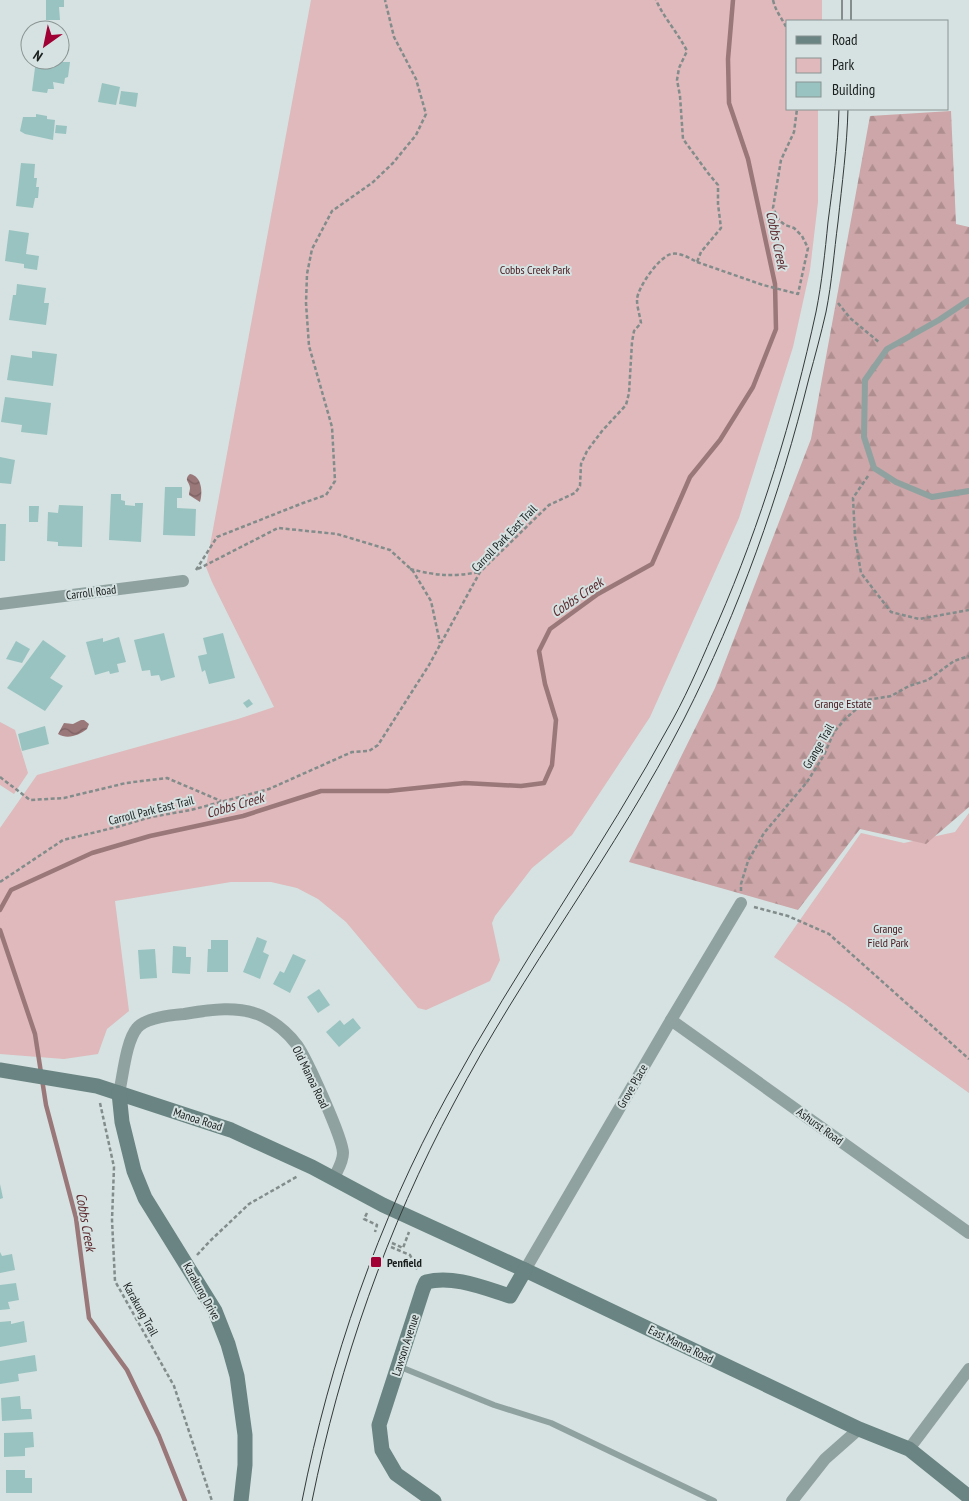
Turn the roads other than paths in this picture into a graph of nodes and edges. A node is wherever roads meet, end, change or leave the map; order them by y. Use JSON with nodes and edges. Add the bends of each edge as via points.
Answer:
{"nodes":[{"id":1,"x":969,"y":300,"type":"edge"},
{"id":2,"x":969,"y":491,"type":"edge"},
{"id":3,"x":183,"y":581,"type":"dead end"},
{"id":4,"x":0,"y":604,"type":"edge"},
{"id":5,"x":741,"y":903,"type":"road end"},
{"id":6,"x":671,"y":1020,"type":"junction"},
{"id":7,"x":0,"y":1070,"type":"edge"},
{"id":8,"x":119,"y":1093,"type":"junction"},
{"id":9,"x":334,"y":1178,"type":"junction"},
{"id":10,"x":383,"y":1205,"type":"joint"},
{"id":11,"x":969,"y":1233,"type":"edge"},
{"id":12,"x":525,"y":1270,"type":"junction"},
{"id":13,"x":398,"y":1366,"type":"junction"},
{"id":14,"x":969,"y":1369,"type":"edge"},
{"id":15,"x":859,"y":1429,"type":"junction"},
{"id":16,"x":909,"y":1449,"type":"junction"},
{"id":17,"x":969,"y":1497,"type":"edge"},
{"id":18,"x":241,"y":1501,"type":"edge"},
{"id":19,"x":434,"y":1501,"type":"edge"},
{"id":20,"x":714,"y":1501,"type":"edge"},
{"id":21,"x":792,"y":1501,"type":"edge"}],
"edges":[{"from":1,"to":2,"type":"lane","via":[[887,349],[865,380],[864,437],[874,468],[896,482],[932,497]]},
{"from":3,"to":4,"type":"street","name":"Carroll Road"},
{"from":5,"to":6,"type":"street","name":"Grove Place"},
{"from":6,"to":11,"type":"street","name":"Ashurst Road"},
{"from":6,"to":12,"type":"street","name":"Grove Place"},
{"from":7,"to":8,"type":"main road","name":"Manoa Road","via":[[97,1086]]},
{"from":8,"to":9,"type":"main road","name":"Manoa Road","via":[[231,1130]]},
{"from":8,"to":9,"type":"street","name":"Old Manoa Road","via":[[138,1026],[162,1017],[219,1010],[241,1009],[262,1016],[279,1026],[297,1046],[339,1136],[343,1152]]},
{"from":8,"to":18,"type":"main road","name":"Karakung Drive","via":[[122,1122],[134,1170],[146,1198],[215,1312],[228,1344],[237,1376],[245,1435]]},
{"from":9,"to":10,"type":"main road","name":"Manoa Road"},
{"from":10,"to":12,"type":"main road","name":"East Manoa Road"},
{"from":12,"to":13,"type":"main road","name":"Lawson Avenue","via":[[510,1296],[455,1280],[426,1282]]},
{"from":12,"to":15,"type":"main road","name":"East Manoa Road"},
{"from":13,"to":19,"type":"main road","name":"Lawson Avenue","via":[[379,1425],[382,1450],[396,1474]]},
{"from":13,"to":20,"type":"lane","via":[[494,1406],[551,1423]]},
{"from":14,"to":16,"type":"street"},
{"from":15,"to":16,"type":"main road","name":"East Manoa Road"},
{"from":15,"to":21,"type":"street","via":[[825,1458]]},
{"from":16,"to":17,"type":"main road","name":"East Manoa Road"}]}
